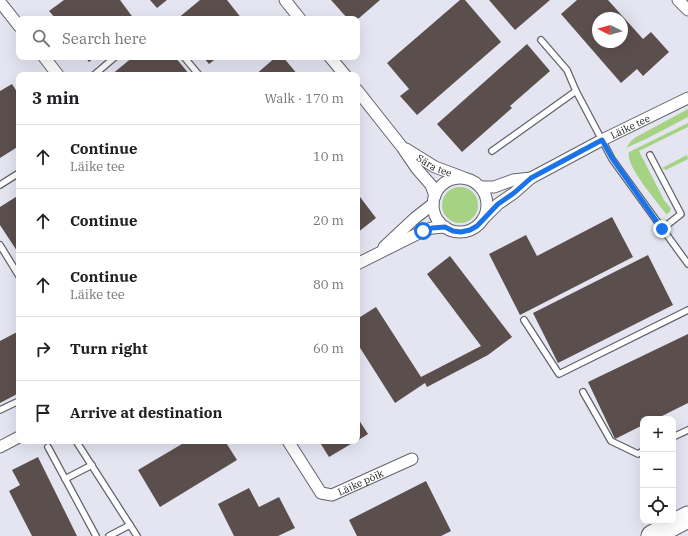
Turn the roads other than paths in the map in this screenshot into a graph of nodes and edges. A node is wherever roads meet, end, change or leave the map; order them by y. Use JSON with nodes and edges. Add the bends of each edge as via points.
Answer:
{"nodes":[{"id":1,"x":285,"y":0,"type":"edge"},
{"id":2,"x":678,"y":0,"type":"edge"},
{"id":3,"x":0,"y":2,"type":"edge"},
{"id":4,"x":688,"y":10,"type":"edge"},
{"id":5,"x":298,"y":16,"type":"edge"},
{"id":6,"x":16,"y":22,"type":"edge"},
{"id":7,"x":541,"y":40,"type":"dead end"},
{"id":8,"x":46,"y":60,"type":"edge"},
{"id":9,"x":112,"y":60,"type":"edge"},
{"id":10,"x":186,"y":60,"type":"edge"},
{"id":11,"x":332,"y":60,"type":"edge"},
{"id":12,"x":56,"y":72,"type":"edge"},
{"id":13,"x":98,"y":72,"type":"edge"},
{"id":14,"x":196,"y":72,"type":"edge"},
{"id":15,"x":342,"y":72,"type":"edge"},
{"id":16,"x":576,"y":91,"type":"junction"},
{"id":17,"x":360,"y":94,"type":"edge"},
{"id":18,"x":688,"y":98,"type":"edge"},
{"id":19,"x":602,"y":140,"type":"junction"},
{"id":20,"x":402,"y":147,"type":"junction"},
{"id":21,"x":492,"y":151,"type":"dead end"},
{"id":22,"x":650,"y":155,"type":"dead end"},
{"id":23,"x":16,"y":175,"type":"edge"},
{"id":24,"x":531,"y":178,"type":"junction"},
{"id":25,"x":469,"y":180,"type":"junction"},
{"id":26,"x":0,"y":185,"type":"edge"},
{"id":27,"x":480,"y":187,"type":"junction"},
{"id":28,"x":434,"y":200,"type":"junction"},
{"id":29,"x":483,"y":219,"type":"junction"},
{"id":30,"x":445,"y":227,"type":"junction"},
{"id":31,"x":662,"y":229,"type":"junction"},
{"id":32,"x":0,"y":245,"type":"edge"},
{"id":33,"x":375,"y":255,"type":"junction"},
{"id":34,"x":360,"y":262,"type":"edge"},
{"id":35,"x":688,"y":264,"type":"edge"},
{"id":36,"x":16,"y":271,"type":"edge"},
{"id":37,"x":688,"y":310,"type":"edge"},
{"id":38,"x":524,"y":320,"type":"dead end"},
{"id":39,"x":583,"y":392,"type":"dead end"},
{"id":40,"x":16,"y":402,"type":"edge"},
{"id":41,"x":0,"y":410,"type":"edge"},
{"id":42,"x":688,"y":430,"type":"edge"},
{"id":43,"x":676,"y":436,"type":"edge"},
{"id":44,"x":16,"y":438,"type":"edge"},
{"id":45,"x":78,"y":444,"type":"edge"},
{"id":46,"x":290,"y":444,"type":"edge"},
{"id":47,"x":0,"y":446,"type":"edge"},
{"id":48,"x":48,"y":447,"type":"dead end"},
{"id":49,"x":641,"y":452,"type":"edge"},
{"id":50,"x":412,"y":459,"type":"dead end"},
{"id":51,"x":92,"y":466,"type":"junction"},
{"id":52,"x":66,"y":479,"type":"junction"},
{"id":53,"x":688,"y":517,"type":"edge"},
{"id":54,"x":130,"y":525,"type":"junction"},
{"id":55,"x":96,"y":536,"type":"edge"},
{"id":56,"x":109,"y":536,"type":"edge"},
{"id":57,"x":137,"y":536,"type":"edge"},
{"id":58,"x":652,"y":536,"type":"edge"}],
"edges":[{"from":1,"to":5,"type":"street"},
{"from":2,"to":4,"type":"street"},
{"from":3,"to":6,"type":"street"},
{"from":7,"to":16,"type":"lane","via":[[567,70]]},
{"from":8,"to":12,"type":"street"},
{"from":9,"to":13,"type":"lane"},
{"from":10,"to":14,"type":"lane"},
{"from":11,"to":15,"type":"street"},
{"from":16,"to":19,"type":"lane"},
{"from":16,"to":21,"type":"lane"},
{"from":17,"to":20,"type":"street","name":"Sära tee"},
{"from":18,"to":19,"type":"street","name":"Läike tee"},
{"from":19,"to":24,"type":"street","name":"Läike tee"},
{"from":19,"to":31,"type":"lane"},
{"from":20,"to":25,"type":"street","name":"Sära tee","via":[[435,167]]},
{"from":20,"to":28,"type":"street","name":"Sära tee","via":[[431,185]]},
{"from":22,"to":31,"type":"lane","via":[[681,214]]},
{"from":23,"to":26,"type":"lane"},
{"from":24,"to":27,"type":"street","name":"Läike tee","via":[[513,180],[494,187]]},
{"from":24,"to":29,"type":"street","name":"Läike tee"},
{"from":25,"to":27,"type":"street"},
{"from":25,"to":28,"type":"street","via":[[461,178],[449,181],[439,189]]},
{"from":27,"to":29,"type":"street","via":[[487,202]]},
{"from":28,"to":30,"type":"street","via":[[435,213]]},
{"from":28,"to":33,"type":"street"},
{"from":29,"to":30,"type":"street","via":[[470,230],[457,231]]},
{"from":30,"to":33,"type":"street","via":[[423,231]]},
{"from":31,"to":35,"type":"lane"},
{"from":32,"to":36,"type":"lane"},
{"from":33,"to":34,"type":"street"},
{"from":37,"to":38,"type":"lane","via":[[559,374]]},
{"from":39,"to":49,"type":"lane","via":[[612,442],[638,454]]},
{"from":40,"to":41,"type":"lane"},
{"from":42,"to":43,"type":"lane"},
{"from":44,"to":47,"type":"street"},
{"from":45,"to":51,"type":"lane"},
{"from":46,"to":50,"type":"street","name":"Läike põik","via":[[321,493],[332,495]]},
{"from":48,"to":52,"type":"lane"},
{"from":51,"to":52,"type":"lane"},
{"from":51,"to":54,"type":"lane"},
{"from":52,"to":55,"type":"lane"},
{"from":53,"to":58,"type":"highway"},
{"from":54,"to":56,"type":"lane"},
{"from":54,"to":57,"type":"lane"}]}
